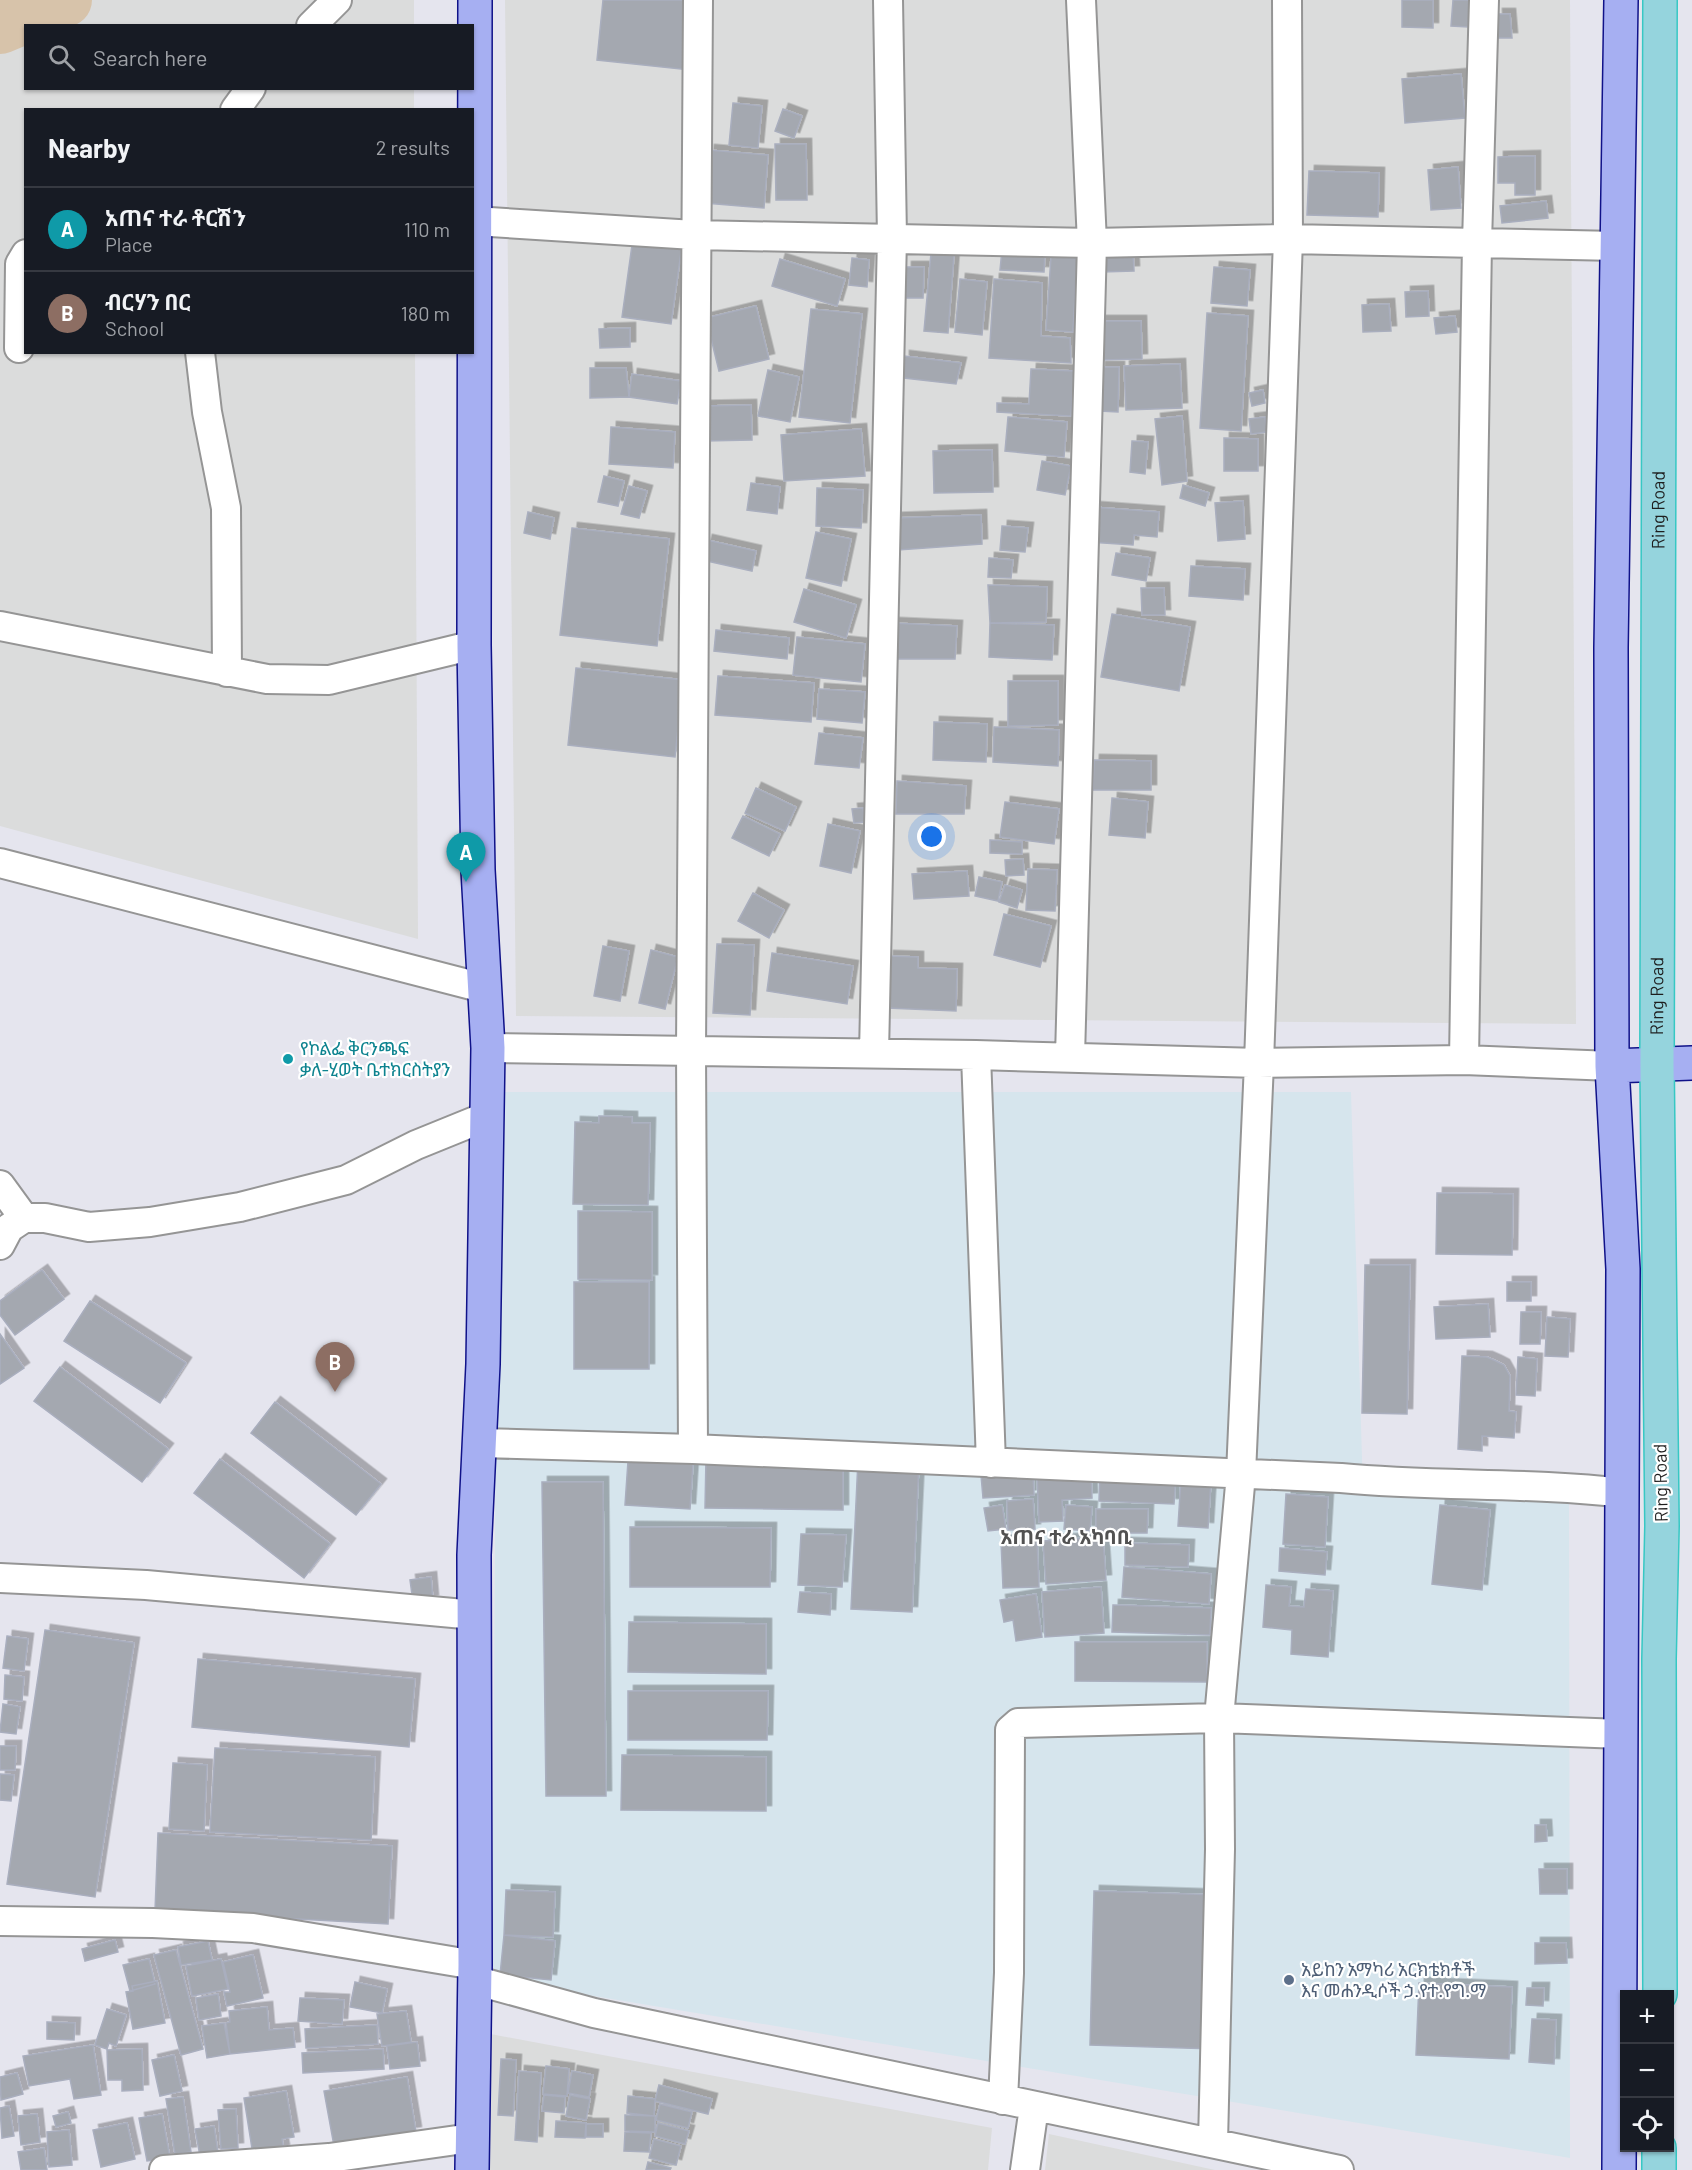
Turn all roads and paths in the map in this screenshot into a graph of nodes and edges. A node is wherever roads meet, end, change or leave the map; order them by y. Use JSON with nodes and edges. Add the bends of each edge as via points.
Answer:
{"nodes":[{"id":1,"x":337,"y":0,"type":"edge"},
{"id":2,"x":475,"y":0,"type":"edge"},
{"id":3,"x":698,"y":0,"type":"edge"},
{"id":4,"x":888,"y":0,"type":"edge"},
{"id":5,"x":1081,"y":0,"type":"edge"},
{"id":6,"x":1287,"y":0,"type":"edge"},
{"id":7,"x":1484,"y":0,"type":"edge"},
{"id":8,"x":1621,"y":0,"type":"edge"},
{"id":9,"x":1660,"y":0,"type":"edge"},
{"id":10,"x":313,"y":24,"type":"edge"},
{"id":11,"x":250,"y":90,"type":"edge"},
{"id":12,"x":236,"y":108,"type":"edge"},
{"id":13,"x":474,"y":221,"type":"edge"},
{"id":14,"x":694,"y":235,"type":"junction"},
{"id":15,"x":892,"y":237,"type":"junction"},
{"id":16,"x":1288,"y":239,"type":"junction"},
{"id":17,"x":1092,"y":243,"type":"junction"},
{"id":18,"x":1478,"y":243,"type":"junction"},
{"id":19,"x":1617,"y":246,"type":"junction"},
{"id":20,"x":24,"y":257,"type":"edge"},
{"id":21,"x":18,"y":348,"type":"dead end"},
{"id":22,"x":200,"y":354,"type":"edge"},
{"id":23,"x":0,"y":626,"type":"edge"},
{"id":24,"x":474,"y":645,"type":"junction"},
{"id":25,"x":227,"y":672,"type":"junction"},
{"id":26,"x":0,"y":863,"type":"edge"},
{"id":27,"x":483,"y":988,"type":"junction"},
{"id":28,"x":488,"y":1048,"type":"junction"},
{"id":29,"x":691,"y":1050,"type":"junction"},
{"id":30,"x":874,"y":1053,"type":"junction"},
{"id":31,"x":976,"y":1055,"type":"junction"},
{"id":32,"x":1070,"y":1057,"type":"junction"},
{"id":33,"x":1464,"y":1060,"type":"junction"},
{"id":34,"x":1692,"y":1062,"type":"edge"},
{"id":35,"x":1259,"y":1063,"type":"junction"},
{"id":36,"x":1656,"y":1064,"type":"junction"},
{"id":37,"x":1612,"y":1066,"type":"junction"},
{"id":38,"x":485,"y":1117,"type":"junction"},
{"id":39,"x":0,"y":1185,"type":"edge"},
{"id":40,"x":24,"y":1218,"type":"junction"},
{"id":41,"x":0,"y":1245,"type":"edge"},
{"id":42,"x":479,"y":1443,"type":"junction"},
{"id":43,"x":693,"y":1449,"type":"junction"},
{"id":44,"x":991,"y":1463,"type":"junction"},
{"id":45,"x":1241,"y":1474,"type":"junction"},
{"id":46,"x":1623,"y":1493,"type":"junction"},
{"id":47,"x":0,"y":1578,"type":"edge"},
{"id":48,"x":475,"y":1615,"type":"junction"},
{"id":49,"x":1219,"y":1718,"type":"junction"},
{"id":50,"x":1621,"y":1734,"type":"junction"},
{"id":51,"x":0,"y":1921,"type":"edge"},
{"id":52,"x":475,"y":1972,"type":"junction"},
{"id":53,"x":1660,"y":1990,"type":"edge"},
{"id":54,"x":1003,"y":2100,"type":"junction"},
{"id":55,"x":1034,"y":2107,"type":"junction"},
{"id":56,"x":471,"y":2138,"type":"junction"},
{"id":57,"x":1213,"y":2143,"type":"junction"},
{"id":58,"x":1659,"y":2152,"type":"edge"},
{"id":59,"x":164,"y":2170,"type":"edge"},
{"id":60,"x":472,"y":2170,"type":"edge"},
{"id":61,"x":1025,"y":2170,"type":"edge"},
{"id":62,"x":1339,"y":2170,"type":"edge"},
{"id":63,"x":1619,"y":2170,"type":"edge"},
{"id":64,"x":1659,"y":2170,"type":"edge"}],
"edges":[{"from":1,"to":10,"type":"street"},
{"from":2,"to":13,"type":"main road"},
{"from":3,"to":14,"type":"street"},
{"from":4,"to":15,"type":"street"},
{"from":5,"to":17,"type":"street"},
{"from":6,"to":16,"type":"street"},
{"from":7,"to":18,"type":"street"},
{"from":8,"to":19,"type":"main road"},
{"from":9,"to":36,"type":"highway","name":"Ring Road"},
{"from":11,"to":12,"type":"street"},
{"from":13,"to":14,"type":"street"},
{"from":13,"to":24,"type":"main road"},
{"from":14,"to":15,"type":"street"},
{"from":14,"to":29,"type":"street"},
{"from":15,"to":17,"type":"street"},
{"from":15,"to":30,"type":"street"},
{"from":16,"to":17,"type":"street"},
{"from":16,"to":18,"type":"street"},
{"from":16,"to":35,"type":"street"},
{"from":17,"to":32,"type":"street"},
{"from":18,"to":19,"type":"street"},
{"from":18,"to":33,"type":"street"},
{"from":19,"to":37,"type":"main road","via":[[1611,648]]},
{"from":20,"to":21,"type":"street","via":[[20,264]]},
{"from":22,"to":25,"type":"street","via":[[226,508]]},
{"from":23,"to":25,"type":"street"},
{"from":24,"to":25,"type":"street","via":[[329,680],[267,679]]},
{"from":24,"to":27,"type":"main road"},
{"from":26,"to":27,"type":"street"},
{"from":27,"to":28,"type":"main road"},
{"from":28,"to":29,"type":"street"},
{"from":28,"to":38,"type":"main road"},
{"from":29,"to":30,"type":"street"},
{"from":29,"to":43,"type":"street"},
{"from":30,"to":31,"type":"street"},
{"from":31,"to":32,"type":"street"},
{"from":31,"to":44,"type":"street"},
{"from":32,"to":35,"type":"street"},
{"from":33,"to":35,"type":"street"},
{"from":33,"to":37,"type":"street"},
{"from":34,"to":36,"type":"main road"},
{"from":35,"to":45,"type":"street"},
{"from":36,"to":37,"type":"main road"},
{"from":36,"to":53,"type":"highway","name":"Ring Road","via":[[1662,1526]]},
{"from":37,"to":46,"type":"main road","via":[[1623,1269]]},
{"from":38,"to":40,"type":"street","via":[[346,1180],[240,1207],[150,1222],[89,1227]]},
{"from":38,"to":42,"type":"main road"},
{"from":39,"to":40,"type":"street"},
{"from":40,"to":41,"type":"street","via":[[9,1228]]},
{"from":42,"to":43,"type":"street"},
{"from":42,"to":48,"type":"main road"},
{"from":43,"to":44,"type":"street"},
{"from":44,"to":45,"type":"street"},
{"from":45,"to":46,"type":"street","via":[[1403,1484],[1573,1487]]},
{"from":45,"to":49,"type":"street"},
{"from":46,"to":50,"type":"main road"},
{"from":47,"to":48,"type":"street","via":[[146,1585]]},
{"from":48,"to":52,"type":"main road"},
{"from":49,"to":50,"type":"street"},
{"from":49,"to":54,"type":"street","via":[[1032,1720],[1018,1723],[1010,1730],[1009,1973]]},
{"from":49,"to":57,"type":"street","via":[[1220,1884]]},
{"from":50,"to":63,"type":"main road"},
{"from":51,"to":52,"type":"street","via":[[253,1928]]},
{"from":52,"to":54,"type":"street","via":[[594,2013]]},
{"from":52,"to":56,"type":"main road"},
{"from":54,"to":55,"type":"street"},
{"from":55,"to":57,"type":"street"},
{"from":55,"to":61,"type":"street"},
{"from":56,"to":59,"type":"street","via":[[329,2158]]},
{"from":56,"to":60,"type":"main road"},
{"from":57,"to":62,"type":"street"},
{"from":58,"to":64,"type":"highway"}]}
